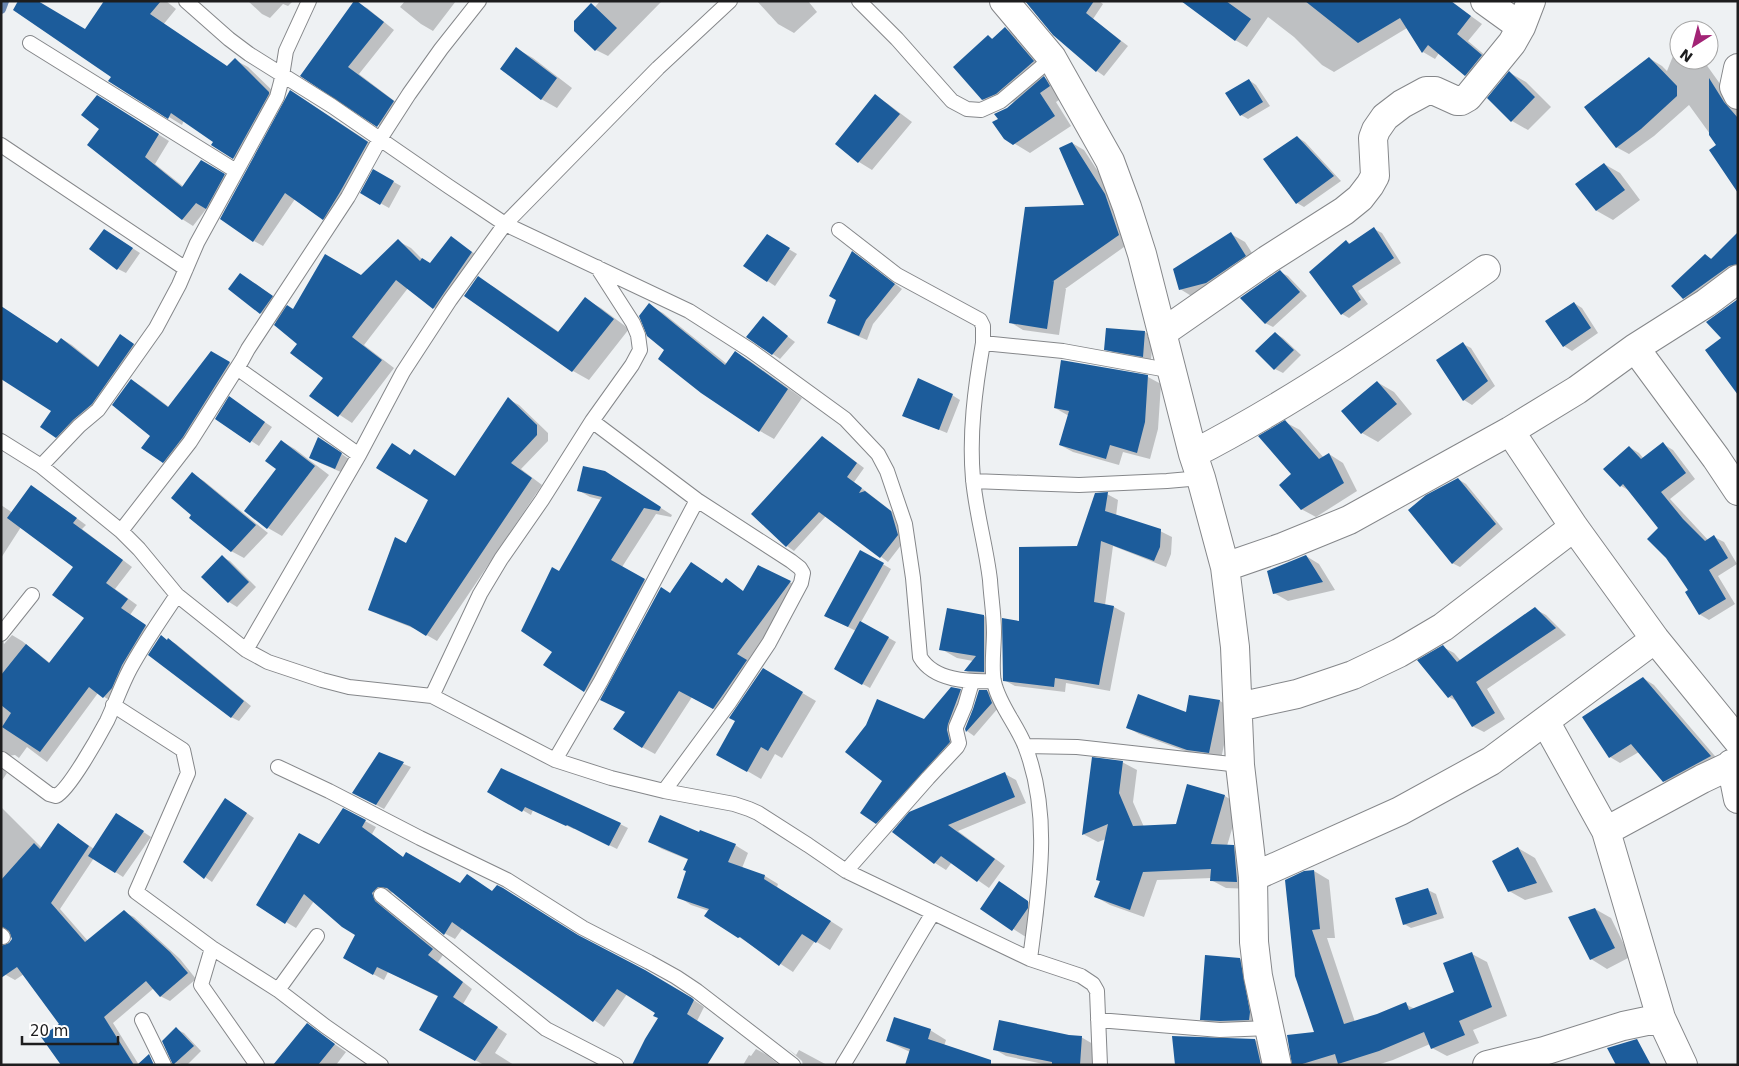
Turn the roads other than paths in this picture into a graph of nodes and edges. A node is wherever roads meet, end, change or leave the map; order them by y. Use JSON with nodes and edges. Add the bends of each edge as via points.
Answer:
{"nodes":[{"id":1,"x":186,"y":1,"type":"edge"},
{"id":2,"x":309,"y":1,"type":"edge"},
{"id":3,"x":479,"y":1,"type":"edge"},
{"id":4,"x":730,"y":1,"type":"edge"},
{"id":5,"x":859,"y":1,"type":"edge"},
{"id":6,"x":1004,"y":1,"type":"edge"},
{"id":7,"x":1486,"y":1,"type":"edge"},
{"id":8,"x":1532,"y":1,"type":"edge"},
{"id":9,"x":1521,"y":27,"type":"junction"},
{"id":10,"x":30,"y":43,"type":"dead end"},
{"id":11,"x":1052,"y":58,"type":"junction"},
{"id":12,"x":1738,"y":68,"type":"edge"},
{"id":13,"x":282,"y":74,"type":"junction"},
{"id":14,"x":1738,"y":95,"type":"edge"},
{"id":15,"x":380,"y":139,"type":"junction"},
{"id":16,"x":1,"y":145,"type":"edge"},
{"id":17,"x":236,"y":171,"type":"junction"},
{"id":18,"x":505,"y":224,"type":"junction"},
{"id":19,"x":839,"y":230,"type":"dead end"},
{"id":20,"x":596,"y":266,"type":"junction"},
{"id":21,"x":186,"y":269,"type":"junction"},
{"id":22,"x":1486,"y":270,"type":"dead end"},
{"id":23,"x":1738,"y":279,"type":"edge"},
{"id":24,"x":1162,"y":333,"type":"junction"},
{"id":25,"x":983,"y":343,"type":"junction"},
{"id":26,"x":1635,"y":348,"type":"junction"},
{"id":27,"x":237,"y":368,"type":"junction"},
{"id":28,"x":1173,"y":371,"type":"junction"},
{"id":29,"x":592,"y":421,"type":"junction"},
{"id":30,"x":1510,"y":431,"type":"junction"},
{"id":31,"x":1,"y":440,"type":"edge"},
{"id":32,"x":359,"y":455,"type":"junction"},
{"id":33,"x":41,"y":466,"type":"junction"},
{"id":34,"x":1197,"y":466,"type":"junction"},
{"id":35,"x":973,"y":481,"type":"junction"},
{"id":36,"x":1738,"y":491,"type":"edge"},
{"id":37,"x":697,"y":500,"type":"junction"},
{"id":38,"x":1574,"y":527,"type":"junction"},
{"id":39,"x":121,"y":532,"type":"junction"},
{"id":40,"x":1225,"y":567,"type":"junction"},
{"id":41,"x":177,"y":594,"type":"junction"},
{"id":42,"x":32,"y":595,"type":"dead end"},
{"id":43,"x":1,"y":634,"type":"edge"},
{"id":44,"x":1655,"y":639,"type":"junction"},
{"id":45,"x":246,"y":650,"type":"junction"},
{"id":46,"x":994,"y":681,"type":"junction"},
{"id":47,"x":972,"y":682,"type":"junction"},
{"id":48,"x":432,"y":696,"type":"junction"},
{"id":49,"x":113,"y":705,"type":"junction"},
{"id":50,"x":1238,"y":707,"type":"junction"},
{"id":51,"x":1545,"y":720,"type":"junction"},
{"id":52,"x":1025,"y":746,"type":"junction"},
{"id":53,"x":1736,"y":756,"type":"edge"},
{"id":54,"x":2,"y":759,"type":"edge"},
{"id":55,"x":555,"y":760,"type":"junction"},
{"id":56,"x":1240,"y":765,"type":"junction"},
{"id":57,"x":278,"y":767,"type":"dead end"},
{"id":58,"x":664,"y":791,"type":"junction"},
{"id":59,"x":1738,"y":799,"type":"edge"},
{"id":60,"x":1606,"y":832,"type":"junction"},
{"id":61,"x":846,"y":871,"type":"junction"},
{"id":62,"x":1253,"y":877,"type":"junction"},
{"id":63,"x":381,"y":895,"type":"dead end"},
{"id":64,"x":933,"y":913,"type":"junction"},
{"id":65,"x":317,"y":936,"type":"dead end"},
{"id":66,"x":212,"y":948,"type":"junction"},
{"id":67,"x":1030,"y":959,"type":"junction"},
{"id":68,"x":278,"y":990,"type":"junction"},
{"id":69,"x":1661,"y":1018,"type":"junction"},
{"id":70,"x":142,"y":1020,"type":"dead end"},
{"id":71,"x":1098,"y":1020,"type":"junction"},
{"id":72,"x":1269,"y":1028,"type":"junction"},
{"id":73,"x":164,"y":1065,"type":"edge"},
{"id":74,"x":257,"y":1065,"type":"edge"},
{"id":75,"x":381,"y":1065,"type":"edge"},
{"id":76,"x":616,"y":1065,"type":"edge"},
{"id":77,"x":793,"y":1065,"type":"edge"},
{"id":78,"x":843,"y":1065,"type":"edge"},
{"id":79,"x":1100,"y":1065,"type":"edge"},
{"id":80,"x":1277,"y":1065,"type":"edge"},
{"id":81,"x":1487,"y":1065,"type":"edge"},
{"id":82,"x":1683,"y":1065,"type":"edge"}],
"edges":[{"from":1,"to":13,"type":"lane","via":[[229,39]]},
{"from":2,"to":13,"type":"lane","via":[[286,51]]},
{"from":3,"to":15,"type":"lane","via":[[440,49]]},
{"from":4,"to":18,"type":"lane","via":[[658,68]]},
{"from":5,"to":11,"type":"lane","via":[[952,101],[967,109],[981,110],[1001,101]]},
{"from":6,"to":11,"type":"street"},
{"from":7,"to":9,"type":"street"},
{"from":8,"to":9,"type":"street"},
{"from":9,"to":24,"type":"street","via":[[1512,43],[1465,100],[1456,101],[1436,91],[1426,91],[1385,117],[1373,138],[1375,176],[1360,198]]},
{"from":10,"to":17,"type":"lane"},
{"from":11,"to":24,"type":"street","via":[[1110,161],[1142,254]]},
{"from":12,"to":14,"type":"street","via":[[1734,87]]},
{"from":13,"to":15,"type":"lane"},
{"from":13,"to":17,"type":"lane","via":[[277,97]]},
{"from":15,"to":18,"type":"lane"},
{"from":15,"to":27,"type":"lane","via":[[352,189]]},
{"from":16,"to":21,"type":"lane"},
{"from":17,"to":21,"type":"lane"},
{"from":18,"to":20,"type":"lane"},
{"from":18,"to":32,"type":"lane","via":[[403,372]]},
{"from":19,"to":25,"type":"lane","via":[[897,275],[980,320],[984,326]]},
{"from":20,"to":29,"type":"lane","via":[[634,322],[640,350]]},
{"from":20,"to":47,"type":"lane","via":[[689,311],[750,350],[845,419],[860,434],[878,454],[887,471],[905,524],[920,657],[926,666],[946,676]]},
{"from":21,"to":33,"type":"lane","via":[[156,328],[98,410]]},
{"from":22,"to":34,"type":"street","via":[[1331,375],[1223,438]]},
{"from":23,"to":26,"type":"street"},
{"from":24,"to":28,"type":"street"},
{"from":25,"to":28,"type":"lane","via":[[1063,351]]},
{"from":25,"to":35,"type":"lane","via":[[971,442]]},
{"from":26,"to":30,"type":"street","via":[[1577,390]]},
{"from":26,"to":36,"type":"street"},
{"from":27,"to":32,"type":"lane"},
{"from":27,"to":39,"type":"lane","via":[[186,447]]},
{"from":28,"to":34,"type":"street"},
{"from":29,"to":37,"type":"lane"},
{"from":29,"to":48,"type":"lane","via":[[480,594]]},
{"from":30,"to":38,"type":"street"},
{"from":30,"to":40,"type":"street","via":[[1349,520]]},
{"from":31,"to":33,"type":"lane"},
{"from":32,"to":45,"type":"lane"},
{"from":33,"to":39,"type":"lane"},
{"from":34,"to":35,"type":"lane","via":[[1167,482],[1079,485]]},
{"from":34,"to":40,"type":"street"},
{"from":35,"to":46,"type":"lane","via":[[990,577]]},
{"from":37,"to":55,"type":"lane","via":[[601,681]]},
{"from":37,"to":58,"type":"lane","via":[[791,560],[803,575],[769,643]]},
{"from":38,"to":44,"type":"street"},
{"from":38,"to":50,"type":"street","via":[[1443,627],[1399,653],[1353,675],[1297,694]]},
{"from":39,"to":41,"type":"lane"},
{"from":40,"to":50,"type":"street"},
{"from":41,"to":45,"type":"lane"},
{"from":41,"to":49,"type":"lane","via":[[131,666]]},
{"from":42,"to":43,"type":"lane"},
{"from":44,"to":51,"type":"street"},
{"from":44,"to":53,"type":"street"},
{"from":45,"to":48,"type":"lane","via":[[268,662],[349,687]]},
{"from":46,"to":47,"type":"lane"},
{"from":46,"to":52,"type":"lane"},
{"from":47,"to":61,"type":"lane","via":[[956,727],[957,747]]},
{"from":48,"to":55,"type":"lane"},
{"from":49,"to":54,"type":"lane","via":[[78,770],[58,796],[50,794]]},
{"from":49,"to":66,"type":"lane","via":[[183,750],[188,773],[136,892]]},
{"from":50,"to":56,"type":"street"},
{"from":51,"to":60,"type":"street"},
{"from":51,"to":62,"type":"street","via":[[1491,761],[1400,811]]},
{"from":52,"to":56,"type":"lane","via":[[1077,748]]},
{"from":52,"to":67,"type":"lane","via":[[1041,810],[1042,849]]},
{"from":53,"to":59,"type":"street"},
{"from":53,"to":60,"type":"street"},
{"from":55,"to":58,"type":"lane"},
{"from":56,"to":62,"type":"street"},
{"from":57,"to":77,"type":"lane","via":[[507,880],[583,928],[656,966],[697,991]]},
{"from":58,"to":61,"type":"lane","via":[[734,804],[758,813]]},
{"from":60,"to":69,"type":"street"},
{"from":61,"to":64,"type":"lane"},
{"from":62,"to":72,"type":"street","via":[[1254,942]]},
{"from":63,"to":76,"type":"lane","via":[[546,1029]]},
{"from":64,"to":67,"type":"lane"},
{"from":64,"to":78,"type":"lane"},
{"from":65,"to":68,"type":"lane"},
{"from":66,"to":68,"type":"lane"},
{"from":66,"to":74,"type":"lane","via":[[201,985]]},
{"from":67,"to":71,"type":"lane","via":[[1082,976],[1093,984],[1097,991]]},
{"from":68,"to":75,"type":"lane"},
{"from":69,"to":81,"type":"street"},
{"from":69,"to":82,"type":"street"},
{"from":70,"to":73,"type":"lane"},
{"from":71,"to":72,"type":"lane","via":[[1220,1030]]},
{"from":71,"to":79,"type":"lane"},
{"from":72,"to":80,"type":"street"}]}
